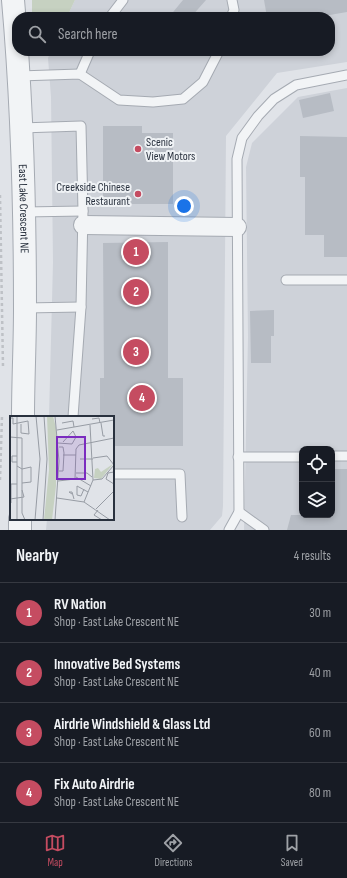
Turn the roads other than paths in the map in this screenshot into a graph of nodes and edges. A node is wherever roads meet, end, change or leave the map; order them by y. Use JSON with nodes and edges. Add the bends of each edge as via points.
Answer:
{"nodes":[{"id":1,"x":13,"y":0,"type":"edge"},
{"id":2,"x":123,"y":0,"type":"edge"},
{"id":3,"x":232,"y":0,"type":"edge"},
{"id":4,"x":14,"y":12,"type":"edge"},
{"id":5,"x":114,"y":12,"type":"edge"},
{"id":6,"x":233,"y":12,"type":"edge"},
{"id":7,"x":17,"y":56,"type":"edge"},
{"id":8,"x":88,"y":56,"type":"edge"},
{"id":9,"x":216,"y":56,"type":"edge"},
{"id":10,"x":80,"y":74,"type":"junction"},
{"id":11,"x":347,"y":75,"type":"edge"},
{"id":12,"x":18,"y":76,"type":"junction"},
{"id":13,"x":20,"y":128,"type":"junction"},
{"id":14,"x":23,"y":212,"type":"junction"},
{"id":15,"x":83,"y":218,"type":"junction"},
{"id":16,"x":237,"y":227,"type":"junction"},
{"id":17,"x":286,"y":280,"type":"dead end"},
{"id":18,"x":347,"y":280,"type":"edge"},
{"id":19,"x":81,"y":307,"type":"junction"},
{"id":20,"x":25,"y":308,"type":"junction"},
{"id":21,"x":23,"y":416,"type":"edge"},
{"id":22,"x":73,"y":416,"type":"edge"},
{"id":23,"x":299,"y":456,"type":"edge"},
{"id":24,"x":335,"y":456,"type":"edge"},
{"id":25,"x":347,"y":456,"type":"edge"},
{"id":26,"x":238,"y":457,"type":"junction"},
{"id":27,"x":114,"y":474,"type":"edge"},
{"id":28,"x":239,"y":512,"type":"junction"},
{"id":29,"x":182,"y":517,"type":"dead end"},
{"id":30,"x":229,"y":530,"type":"edge"},
{"id":31,"x":264,"y":530,"type":"edge"}],
"edges":[{"from":1,"to":4,"type":"street","name":"East Lake Crescent NE"},
{"from":2,"to":5,"type":"lane"},
{"from":3,"to":6,"type":"lane"},
{"from":7,"to":12,"type":"street","name":"East Lake Crescent NE"},
{"from":8,"to":10,"type":"lane"},
{"from":9,"to":10,"type":"lane","via":[[203,82],[183,99],[153,102],[119,100]]},
{"from":10,"to":12,"type":"lane"},
{"from":11,"to":16,"type":"lane","via":[[296,85],[274,100],[242,138],[237,159]]},
{"from":12,"to":13,"type":"street","name":"East Lake Crescent NE"},
{"from":13,"to":14,"type":"street","name":"East Lake Crescent NE"},
{"from":13,"to":15,"type":"lane","via":[[81,126]]},
{"from":14,"to":15,"type":"lane"},
{"from":14,"to":20,"type":"street","name":"East Lake Crescent NE"},
{"from":15,"to":16,"type":"street"},
{"from":15,"to":19,"type":"lane"},
{"from":16,"to":26,"type":"lane"},
{"from":17,"to":18,"type":"lane"},
{"from":19,"to":20,"type":"lane"},
{"from":19,"to":22,"type":"lane"},
{"from":20,"to":21,"type":"street","name":"East Lake Crescent NE"},
{"from":23,"to":26,"type":"lane"},
{"from":24,"to":25,"type":"lane"},
{"from":26,"to":28,"type":"lane"},
{"from":27,"to":29,"type":"lane","via":[[180,474]]},
{"from":28,"to":30,"type":"lane"},
{"from":28,"to":31,"type":"lane"}]}
